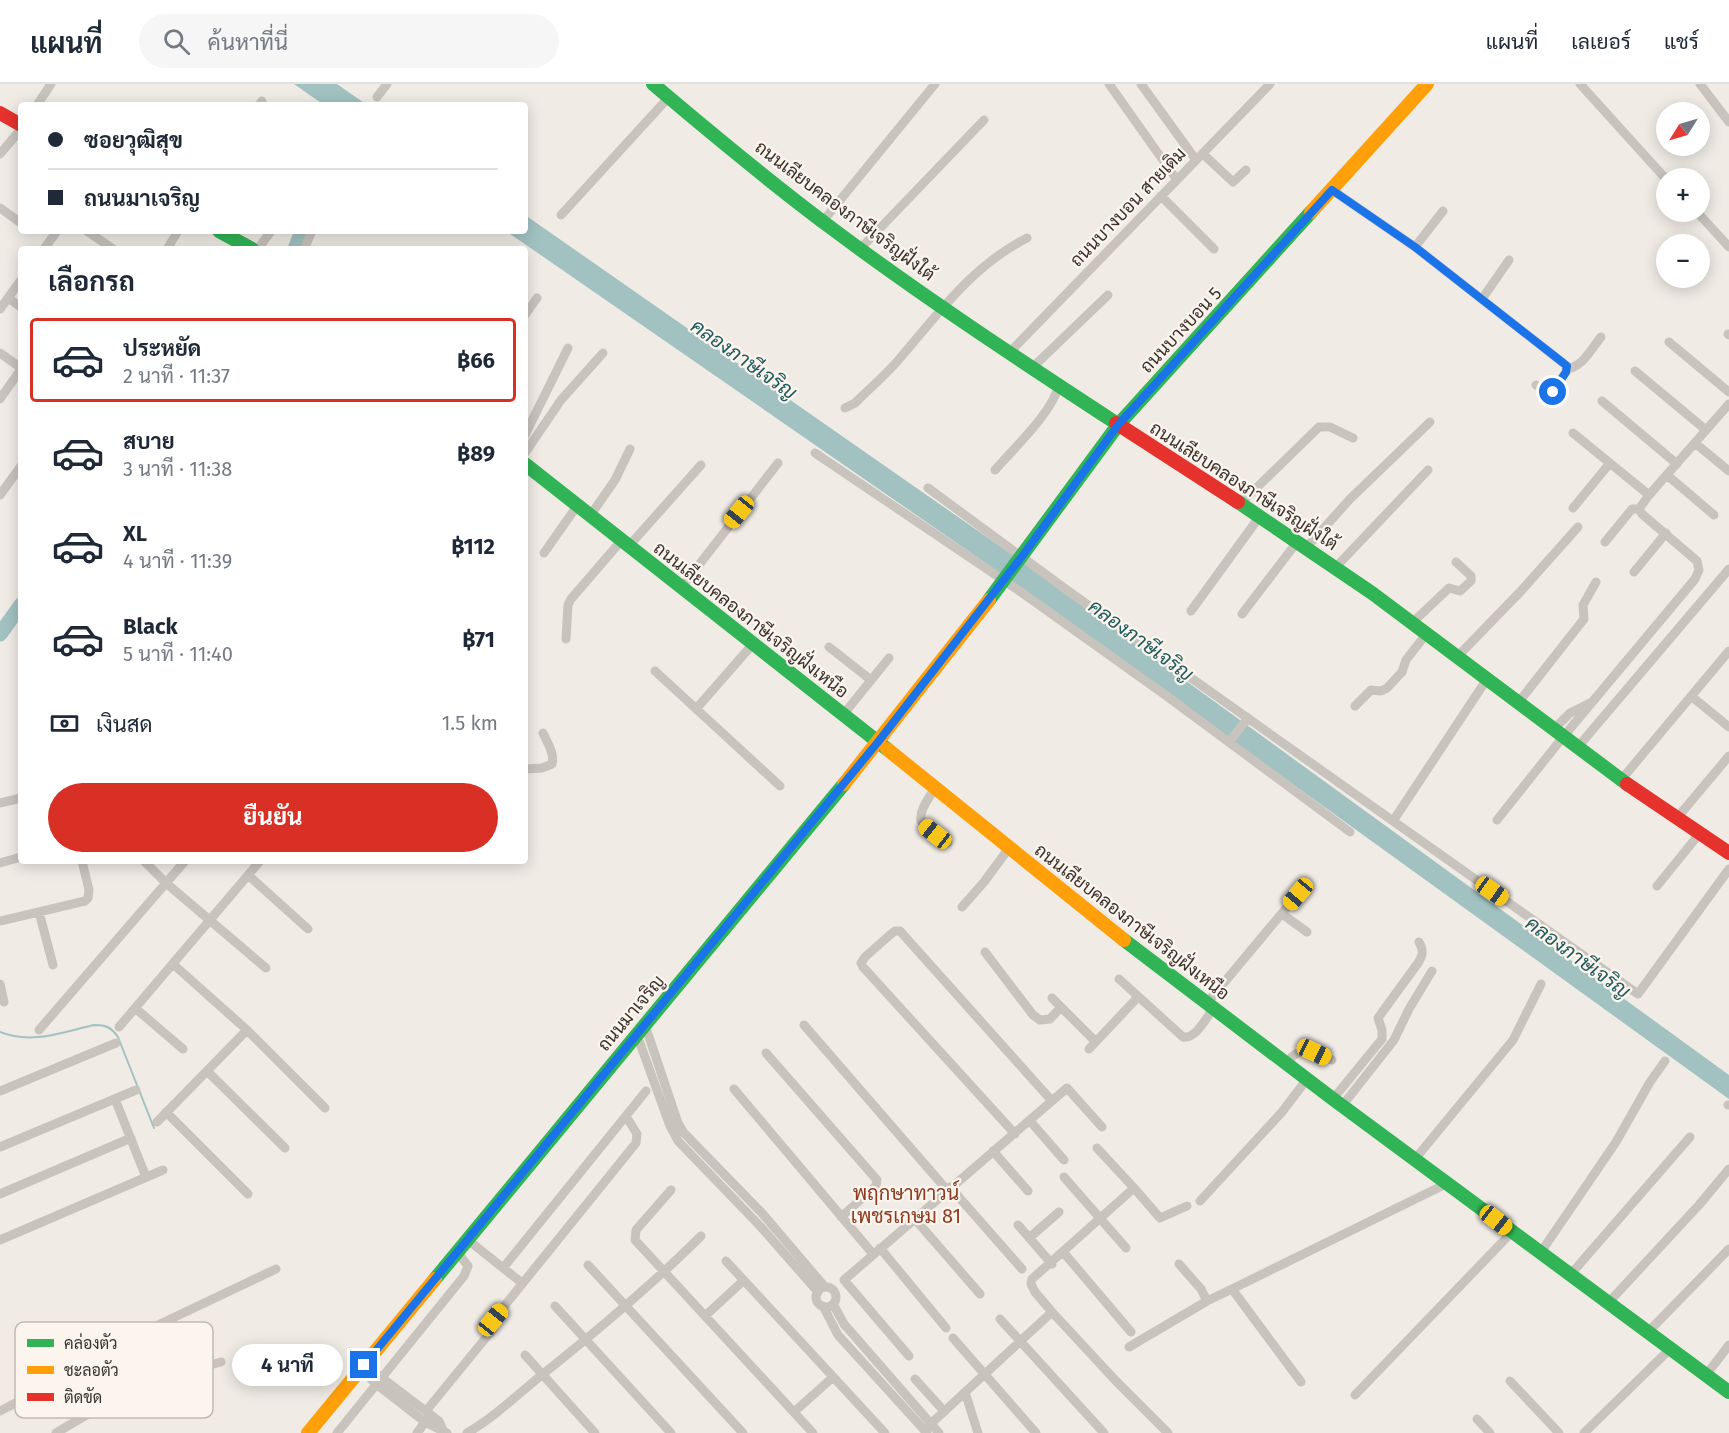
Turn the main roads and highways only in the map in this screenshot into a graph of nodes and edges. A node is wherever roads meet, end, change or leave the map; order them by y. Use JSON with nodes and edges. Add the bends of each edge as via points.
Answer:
{"nodes":[{"id":1,"x":653,"y":84,"type":"edge"},
{"id":2,"x":1427,"y":84,"type":"edge"},
{"id":3,"x":0,"y":113,"type":"edge"},
{"id":4,"x":18,"y":125,"type":"edge"},
{"id":5,"x":224,"y":234,"type":"edge"},
{"id":6,"x":246,"y":246,"type":"edge"},
{"id":7,"x":1118,"y":425,"type":"junction"},
{"id":8,"x":528,"y":466,"type":"edge"},
{"id":9,"x":979,"y":614,"type":"joint"},
{"id":10,"x":878,"y":742,"type":"junction"},
{"id":11,"x":1729,"y":853,"type":"edge"},
{"id":12,"x":1729,"y":1392,"type":"edge"},
{"id":13,"x":308,"y":1433,"type":"edge"}],
"edges":[{"from":1,"to":7,"type":"main road","name":"ถนนเลียบคลองภาษีเจริญฝั่งใต้","via":[[860,249]]},
{"from":2,"to":7,"type":"main road","name":"ถนนบางบอน 5"},
{"from":3,"to":4,"type":"main road"},
{"from":5,"to":6,"type":"main road"},
{"from":7,"to":9,"type":"main road","name":"ถนนบางบอน 5"},
{"from":7,"to":11,"type":"main road","name":"ถนนเลียบคลองภาษีเจริญฝั่งใต้","via":[[1335,567],[1621,780]]},
{"from":8,"to":10,"type":"main road","name":"ถนนเลียบคลองภาษีเจริญฝั่งเหนือ"},
{"from":9,"to":10,"type":"main road","name":"ถนนมาเจริญ"},
{"from":10,"to":12,"type":"main road","name":"ถนนเลียบคลองภาษีเจริญฝั่งเหนือ","via":[[1210,1006]]},
{"from":10,"to":13,"type":"main road","name":"ถนนมาเจริญ"}]}
